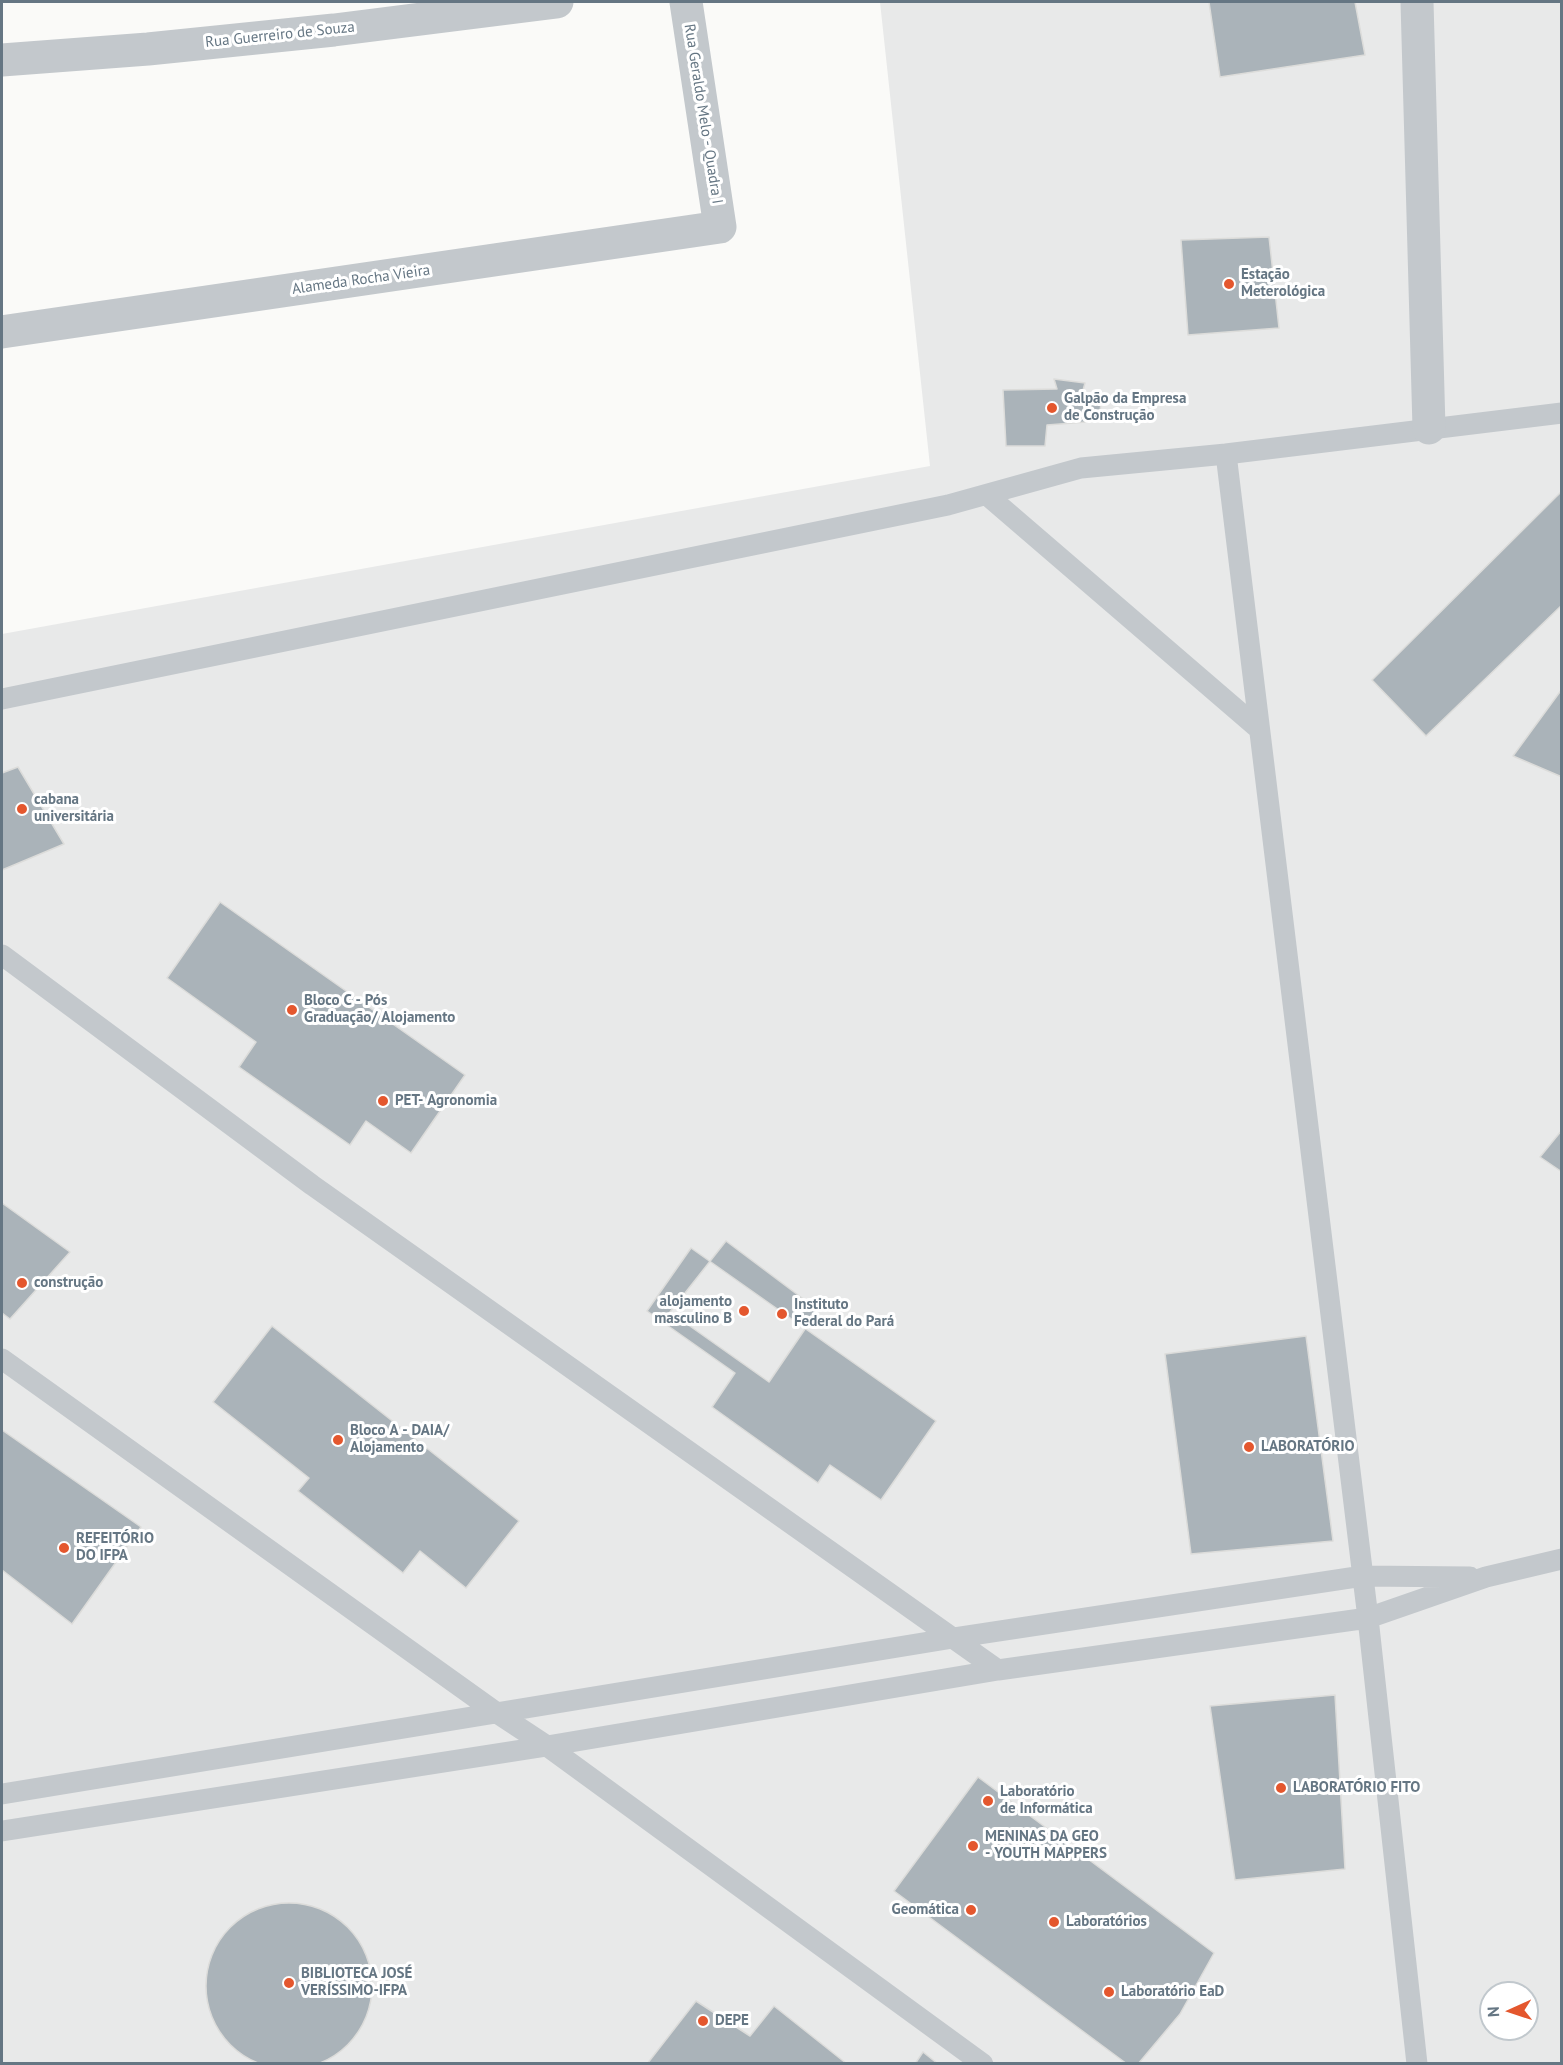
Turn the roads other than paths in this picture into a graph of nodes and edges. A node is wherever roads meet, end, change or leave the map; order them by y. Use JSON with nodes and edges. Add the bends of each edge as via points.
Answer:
{"nodes":[{"id":1,"x":557,"y":2,"type":"edge"},
{"id":2,"x":686,"y":2,"type":"edge"},
{"id":3,"x":1417,"y":2,"type":"edge"},
{"id":4,"x":2,"y":60,"type":"edge"},
{"id":5,"x":720,"y":227,"type":"joint"},
{"id":6,"x":2,"y":332,"type":"edge"},
{"id":7,"x":1562,"y":413,"type":"edge"},
{"id":8,"x":1429,"y":428,"type":"junction"},
{"id":9,"x":1226,"y":454,"type":"junction"},
{"id":10,"x":987,"y":495,"type":"junction"},
{"id":11,"x":2,"y":699,"type":"edge"},
{"id":12,"x":1259,"y":729,"type":"junction"},
{"id":13,"x":2,"y":955,"type":"edge"},
{"id":14,"x":2,"y":1359,"type":"edge"},
{"id":15,"x":1562,"y":1558,"type":"edge"},
{"id":16,"x":1363,"y":1576,"type":"junction"},
{"id":17,"x":1486,"y":1577,"type":"junction"},
{"id":18,"x":1368,"y":1618,"type":"junction"},
{"id":19,"x":953,"y":1638,"type":"junction"},
{"id":20,"x":998,"y":1670,"type":"junction"},
{"id":21,"x":496,"y":1713,"type":"junction"},
{"id":22,"x":547,"y":1746,"type":"junction"},
{"id":23,"x":2,"y":1794,"type":"edge"},
{"id":24,"x":2,"y":1831,"type":"edge"},
{"id":25,"x":983,"y":2064,"type":"edge"},
{"id":26,"x":1417,"y":2064,"type":"edge"}],
"edges":[{"from":1,"to":4,"type":"street","name":"Rua Guerreiro de Souza","via":[[288,34]]},
{"from":2,"to":5,"type":"street","name":"Rua Geraldo Melo - Quadra I"},
{"from":3,"to":8,"type":"street"},
{"from":5,"to":6,"type":"street","name":"Alameda Rocha Vieira"},
{"from":7,"to":8,"type":"lane"},
{"from":8,"to":9,"type":"lane"},
{"from":9,"to":10,"type":"lane","via":[[1081,468]]},
{"from":9,"to":12,"type":"lane"},
{"from":10,"to":11,"type":"lane"},
{"from":10,"to":12,"type":"lane"},
{"from":12,"to":16,"type":"lane"},
{"from":13,"to":19,"type":"lane","via":[[312,1185]]},
{"from":14,"to":21,"type":"lane"},
{"from":15,"to":17,"type":"lane"},
{"from":16,"to":17,"type":"lane"},
{"from":16,"to":18,"type":"lane"},
{"from":16,"to":19,"type":"lane"},
{"from":17,"to":18,"type":"lane"},
{"from":18,"to":20,"type":"lane"},
{"from":18,"to":26,"type":"lane"},
{"from":19,"to":20,"type":"lane"},
{"from":19,"to":21,"type":"lane"},
{"from":20,"to":22,"type":"lane"},
{"from":21,"to":22,"type":"lane"},
{"from":21,"to":23,"type":"lane"},
{"from":22,"to":24,"type":"lane"},
{"from":22,"to":25,"type":"lane"}]}
